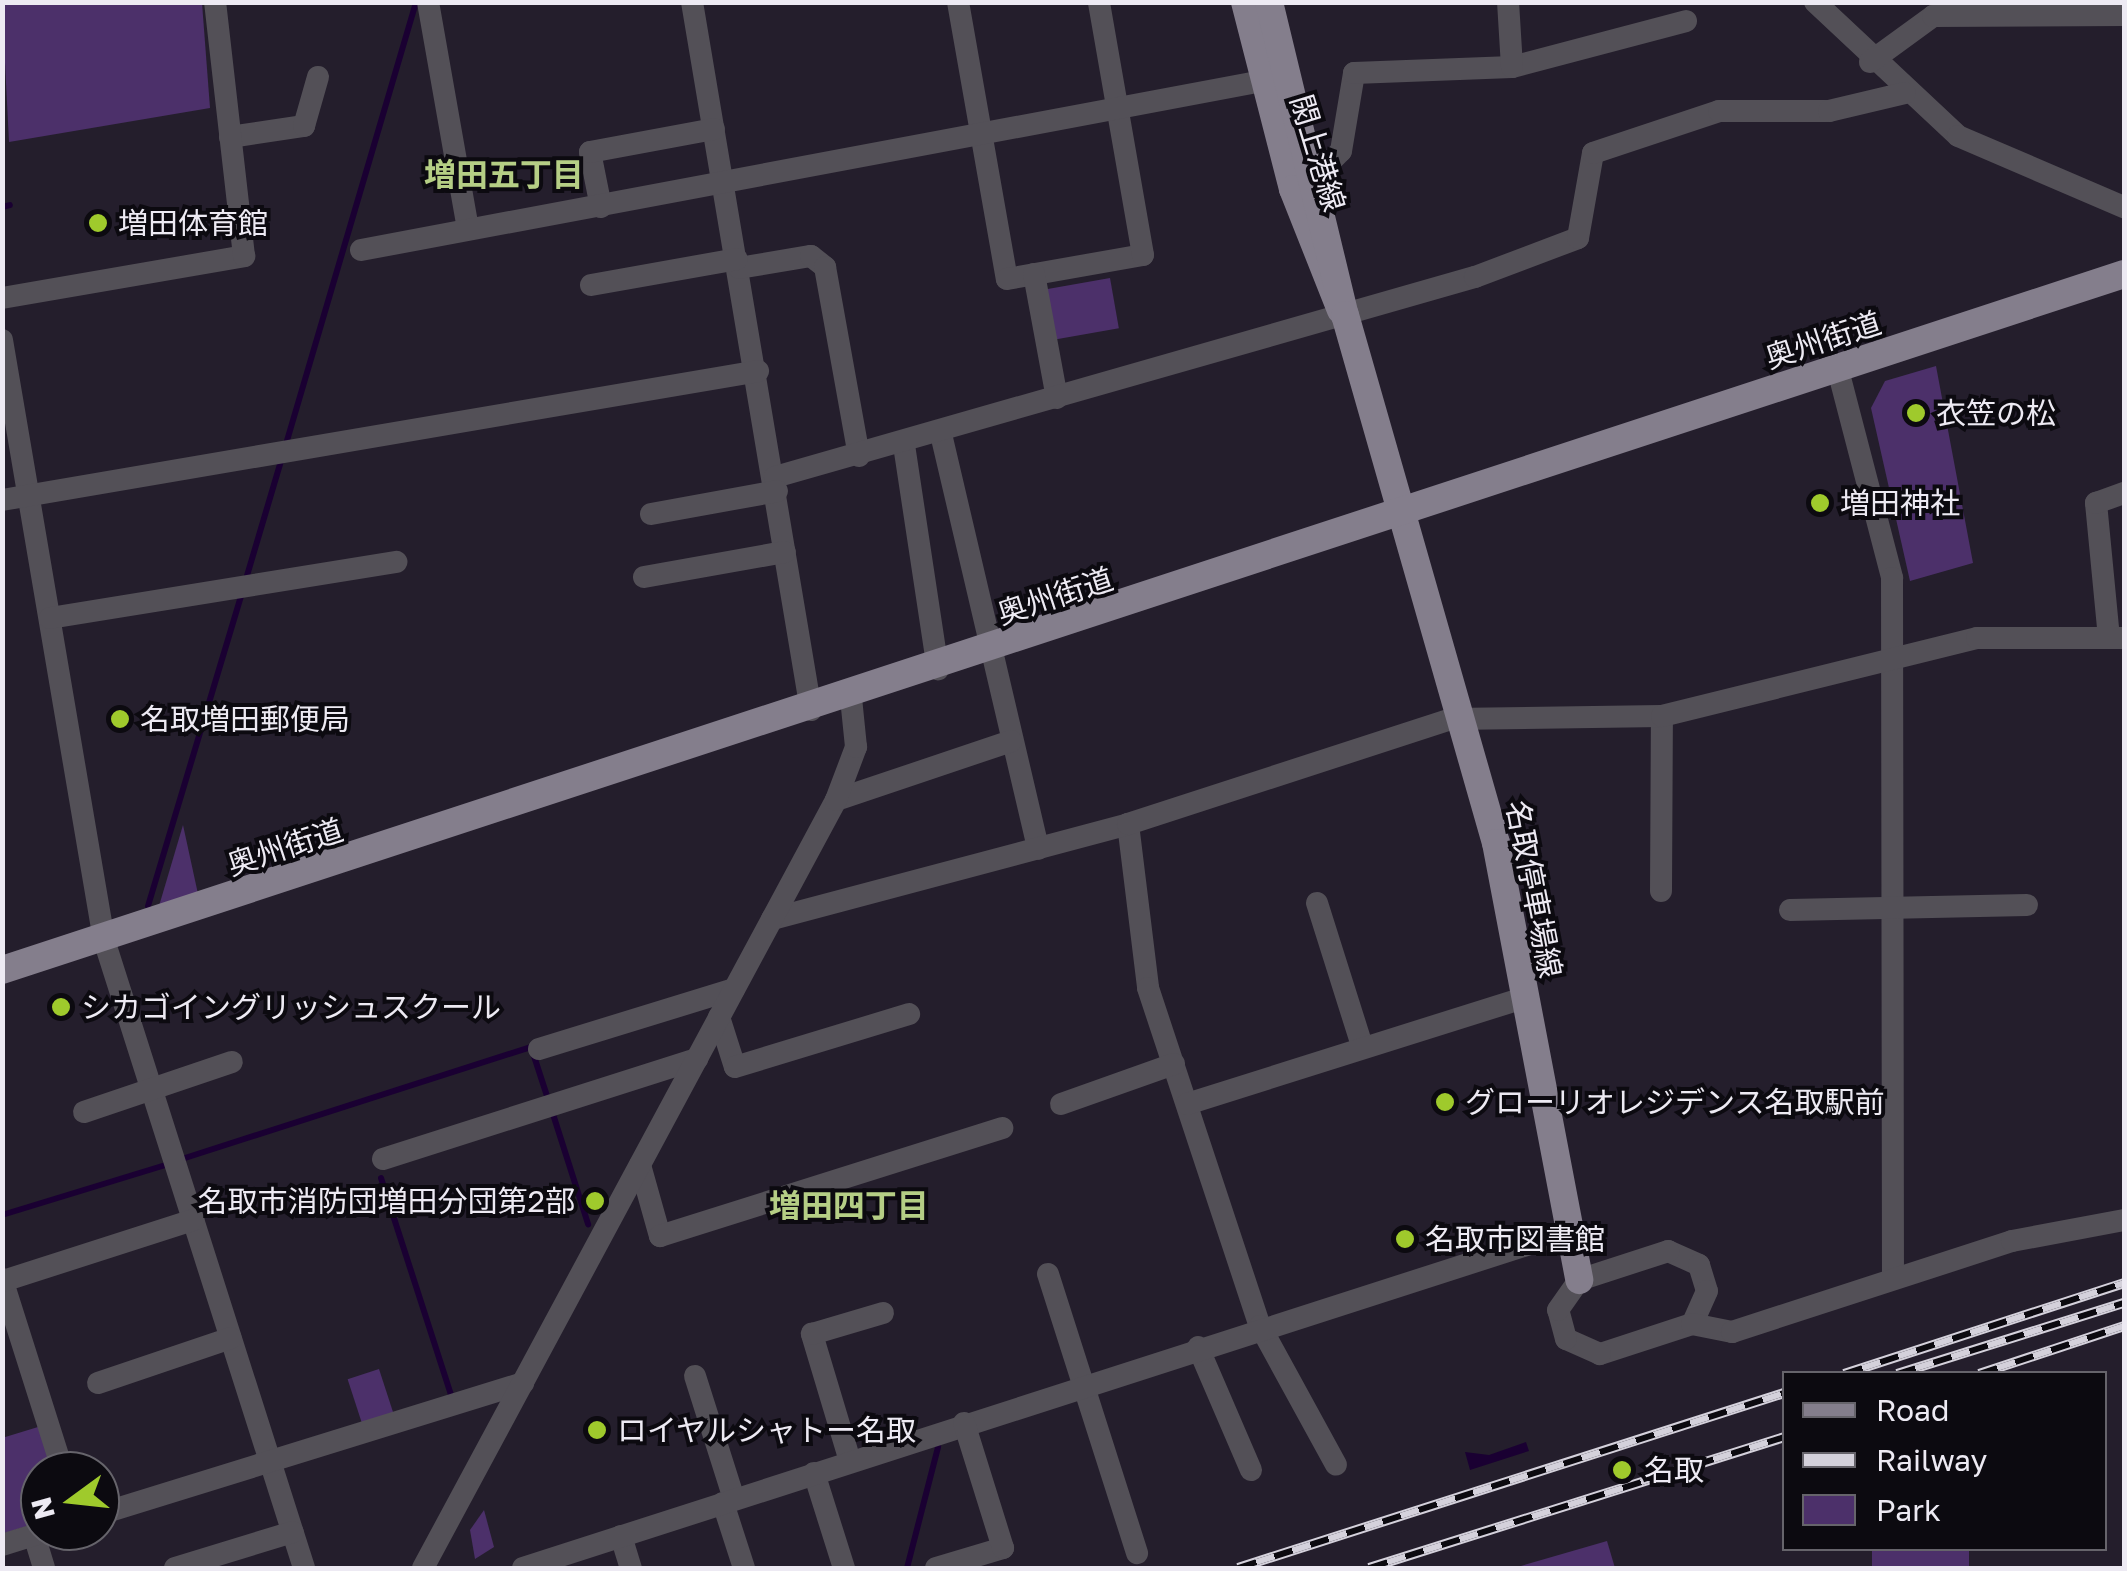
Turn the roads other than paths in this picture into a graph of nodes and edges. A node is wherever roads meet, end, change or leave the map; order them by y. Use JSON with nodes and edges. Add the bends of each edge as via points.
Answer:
{"nodes":[{"id":1,"x":215,"y":2,"type":"edge"},
{"id":2,"x":428,"y":2,"type":"edge"},
{"id":3,"x":692,"y":2,"type":"edge"},
{"id":4,"x":958,"y":2,"type":"edge"},
{"id":5,"x":1099,"y":2,"type":"edge"},
{"id":6,"x":1245,"y":2,"type":"edge"},
{"id":7,"x":1268,"y":2,"type":"edge"},
{"id":8,"x":1508,"y":2,"type":"edge"},
{"id":9,"x":1814,"y":2,"type":"edge"},
{"id":10,"x":2002,"y":7,"type":"edge"},
{"id":11,"x":2085,"y":11,"type":"edge"},
{"id":12,"x":2124,"y":15,"type":"edge"},
{"id":13,"x":1686,"y":21,"type":"dead end"},
{"id":14,"x":1870,"y":62,"type":"junction"},
{"id":15,"x":1512,"y":68,"type":"junction"},
{"id":16,"x":318,"y":78,"type":"dead end"},
{"id":17,"x":1262,"y":81,"type":"junction"},
{"id":18,"x":1905,"y":93,"type":"junction"},
{"id":19,"x":1118,"y":114,"type":"junction"},
{"id":20,"x":714,"y":129,"type":"junction"},
{"id":21,"x":230,"y":138,"type":"junction"},
{"id":22,"x":982,"y":138,"type":"junction"},
{"id":23,"x":1316,"y":176,"type":"junction"},
{"id":24,"x":724,"y":186,"type":"junction"},
{"id":25,"x":601,"y":207,"type":"junction"},
{"id":26,"x":2124,"y":207,"type":"edge"},
{"id":27,"x":468,"y":230,"type":"junction"},
{"id":28,"x":362,"y":250,"type":"dead end"},
{"id":29,"x":738,"y":264,"type":"junction"},
{"id":30,"x":1034,"y":274,"type":"junction"},
{"id":31,"x":2124,"y":274,"type":"edge"},
{"id":32,"x":591,"y":285,"type":"dead end"},
{"id":33,"x":2,"y":298,"type":"edge"},
{"id":34,"x":1345,"y":316,"type":"junction"},
{"id":35,"x":2,"y":340,"type":"edge"},
{"id":36,"x":1838,"y":370,"type":"junction"},
{"id":37,"x":758,"y":371,"type":"junction"},
{"id":38,"x":1057,"y":398,"type":"junction"},
{"id":39,"x":940,"y":434,"type":"junction"},
{"id":40,"x":904,"y":445,"type":"junction"},
{"id":41,"x":859,"y":456,"type":"junction"},
{"id":42,"x":776,"y":484,"type":"junction"},
{"id":43,"x":2124,"y":493,"type":"edge"},
{"id":44,"x":28,"y":495,"type":"junction"},
{"id":45,"x":2,"y":500,"type":"edge"},
{"id":46,"x":651,"y":514,"type":"dead end"},
{"id":47,"x":1405,"y":515,"type":"junction"},
{"id":48,"x":785,"y":552,"type":"junction"},
{"id":49,"x":397,"y":562,"type":"dead end"},
{"id":50,"x":644,"y":577,"type":"dead end"},
{"id":51,"x":50,"y":618,"type":"junction"},
{"id":52,"x":2117,"y":638,"type":"edge"},
{"id":53,"x":985,"y":654,"type":"junction"},
{"id":54,"x":1897,"y":660,"type":"junction"},
{"id":55,"x":938,"y":669,"type":"junction"},
{"id":56,"x":851,"y":698,"type":"junction"},
{"id":57,"x":811,"y":710,"type":"junction"},
{"id":58,"x":1662,"y":716,"type":"junction"},
{"id":59,"x":1465,"y":720,"type":"junction"},
{"id":60,"x":1010,"y":742,"type":"junction"},
{"id":61,"x":836,"y":800,"type":"junction"},
{"id":62,"x":1128,"y":824,"type":"junction"},
{"id":63,"x":1038,"y":849,"type":"junction"},
{"id":64,"x":1660,"y":891,"type":"dead end"},
{"id":65,"x":1317,"y":903,"type":"dead end"},
{"id":66,"x":2027,"y":906,"type":"dead end"},
{"id":67,"x":1899,"y":908,"type":"junction"},
{"id":68,"x":1790,"y":910,"type":"dead end"},
{"id":69,"x":772,"y":919,"type":"junction"},
{"id":70,"x":104,"y":940,"type":"junction"},
{"id":71,"x":2,"y":970,"type":"edge"},
{"id":72,"x":734,"y":989,"type":"junction"},
{"id":73,"x":1522,"y":998,"type":"junction"},
{"id":74,"x":909,"y":1014,"type":"dead end"},
{"id":75,"x":719,"y":1017,"type":"junction"},
{"id":76,"x":1362,"y":1046,"type":"junction"},
{"id":77,"x":539,"y":1049,"type":"dead end"},
{"id":78,"x":697,"y":1059,"type":"junction"},
{"id":79,"x":232,"y":1062,"type":"dead end"},
{"id":80,"x":1174,"y":1064,"type":"junction"},
{"id":81,"x":151,"y":1089,"type":"junction"},
{"id":82,"x":1061,"y":1104,"type":"dead end"},
{"id":83,"x":1187,"y":1104,"type":"junction"},
{"id":84,"x":84,"y":1112,"type":"dead end"},
{"id":85,"x":1002,"y":1128,"type":"dead end"},
{"id":86,"x":382,"y":1159,"type":"dead end"},
{"id":87,"x":640,"y":1165,"type":"junction"},
{"id":88,"x":193,"y":1220,"type":"junction"},
{"id":89,"x":2124,"y":1220,"type":"edge"},
{"id":90,"x":1567,"y":1232,"type":"junction"},
{"id":91,"x":1048,"y":1274,"type":"dead end"},
{"id":92,"x":1894,"y":1277,"type":"junction"},
{"id":93,"x":3,"y":1280,"type":"edge"},
{"id":94,"x":1578,"y":1280,"type":"junction"},
{"id":95,"x":883,"y":1312,"type":"dead end"},
{"id":96,"x":1692,"y":1324,"type":"junction"},
{"id":97,"x":1260,"y":1326,"type":"junction"},
{"id":98,"x":230,"y":1338,"type":"junction"},
{"id":99,"x":1198,"y":1346,"type":"junction"},
{"id":100,"x":695,"y":1376,"type":"dead end"},
{"id":101,"x":98,"y":1383,"type":"dead end"},
{"id":102,"x":523,"y":1383,"type":"junction"},
{"id":103,"x":1086,"y":1384,"type":"junction"},
{"id":104,"x":964,"y":1424,"type":"junction"},
{"id":105,"x":58,"y":1451,"type":"edge"},
{"id":106,"x":270,"y":1460,"type":"junction"},
{"id":107,"x":850,"y":1461,"type":"junction"},
{"id":108,"x":1336,"y":1465,"type":"dead end"},
{"id":109,"x":1251,"y":1470,"type":"dead end"},
{"id":110,"x":814,"y":1473,"type":"junction"},
{"id":111,"x":728,"y":1501,"type":"junction"},
{"id":112,"x":120,"y":1508,"type":"edge"},
{"id":113,"x":292,"y":1532,"type":"junction"},
{"id":114,"x":621,"y":1536,"type":"junction"},
{"id":115,"x":1137,"y":1553,"type":"dead end"},
{"id":116,"x":175,"y":1568,"type":"edge"},
{"id":117,"x":304,"y":1568,"type":"edge"},
{"id":118,"x":424,"y":1568,"type":"edge"},
{"id":119,"x":524,"y":1568,"type":"edge"},
{"id":120,"x":630,"y":1568,"type":"edge"},
{"id":121,"x":744,"y":1568,"type":"edge"},
{"id":122,"x":844,"y":1568,"type":"edge"},
{"id":123,"x":936,"y":1568,"type":"edge"}],
"edges":[{"from":1,"to":21,"type":"street"},
{"from":2,"to":27,"type":"street"},
{"from":3,"to":20,"type":"street"},
{"from":4,"to":22,"type":"street"},
{"from":5,"to":19,"type":"street"},
{"from":6,"to":17,"type":"main road","name":"閖上港線"},
{"from":7,"to":23,"type":"main road","name":"閖上港線"},
{"from":8,"to":15,"type":"street"},
{"from":9,"to":14,"type":"street"},
{"from":10,"to":11,"type":"street"},
{"from":10,"to":14,"type":"street","via":[[1933,16]]},
{"from":11,"to":12,"type":"street"},
{"from":13,"to":15,"type":"street"},
{"from":14,"to":18,"type":"street"},
{"from":15,"to":23,"type":"street","via":[[1354,73],[1341,151]]},
{"from":16,"to":21,"type":"street","via":[[304,126]]},
{"from":17,"to":19,"type":"street"},
{"from":17,"to":34,"type":"main road","name":"閖上港線","via":[[1323,280]]},
{"from":18,"to":26,"type":"street","via":[[2010,165]]},
{"from":18,"to":34,"type":"street","via":[[1829,111],[1719,111],[1593,153],[1578,238]]},
{"from":19,"to":22,"type":"street"},
{"from":19,"to":30,"type":"street","via":[[1143,255]]},
{"from":20,"to":24,"type":"street"},
{"from":20,"to":25,"type":"street","via":[[590,152]]},
{"from":21,"to":33,"type":"street","via":[[244,256]]},
{"from":22,"to":24,"type":"street"},
{"from":22,"to":30,"type":"street","via":[[1006,279]]},
{"from":23,"to":34,"type":"main road","name":"閖上港線"},
{"from":24,"to":25,"type":"street"},
{"from":24,"to":29,"type":"street"},
{"from":25,"to":27,"type":"street"},
{"from":27,"to":28,"type":"street"},
{"from":29,"to":32,"type":"street"},
{"from":29,"to":37,"type":"street"},
{"from":29,"to":41,"type":"street","via":[[810,256],[825,267]]},
{"from":30,"to":38,"type":"street"},
{"from":31,"to":36,"type":"main road","name":"奥州街道"},
{"from":34,"to":38,"type":"street"},
{"from":34,"to":47,"type":"main road","name":"閖上港線"},
{"from":35,"to":44,"type":"street"},
{"from":36,"to":47,"type":"main road","name":"奥州街道"},
{"from":36,"to":54,"type":"street","via":[[1892,578]]},
{"from":37,"to":42,"type":"street"},
{"from":37,"to":44,"type":"street"},
{"from":38,"to":39,"type":"street"},
{"from":39,"to":40,"type":"street"},
{"from":39,"to":53,"type":"street"},
{"from":40,"to":41,"type":"street"},
{"from":40,"to":55,"type":"street"},
{"from":41,"to":42,"type":"street"},
{"from":42,"to":46,"type":"street"},
{"from":42,"to":48,"type":"street"},
{"from":43,"to":52,"type":"street","via":[[2096,503]]},
{"from":44,"to":45,"type":"street"},
{"from":44,"to":51,"type":"street"},
{"from":47,"to":53,"type":"main road","name":"奥州街道"},
{"from":47,"to":59,"type":"main road","name":"名取停車場線"},
{"from":48,"to":50,"type":"street"},
{"from":48,"to":57,"type":"street"},
{"from":49,"to":51,"type":"street"},
{"from":51,"to":70,"type":"street"},
{"from":52,"to":54,"type":"street","via":[[1978,638]]},
{"from":53,"to":55,"type":"main road","name":"奥州街道"},
{"from":53,"to":60,"type":"street"},
{"from":54,"to":58,"type":"street"},
{"from":54,"to":67,"type":"street"},
{"from":55,"to":56,"type":"main road","name":"奥州街道"},
{"from":56,"to":57,"type":"main road","name":"奥州街道"},
{"from":56,"to":61,"type":"street","via":[[856,748]]},
{"from":57,"to":70,"type":"main road","name":"奥州街道"},
{"from":58,"to":59,"type":"street"},
{"from":58,"to":64,"type":"street"},
{"from":59,"to":62,"type":"street"},
{"from":59,"to":73,"type":"main road","name":"名取停車場線"},
{"from":60,"to":61,"type":"street"},
{"from":60,"to":63,"type":"street"},
{"from":61,"to":69,"type":"street"},
{"from":62,"to":63,"type":"street"},
{"from":62,"to":80,"type":"street","via":[[1143,964]]},
{"from":63,"to":69,"type":"street"},
{"from":65,"to":76,"type":"street"},
{"from":66,"to":67,"type":"street"},
{"from":67,"to":68,"type":"street"},
{"from":67,"to":92,"type":"street"},
{"from":69,"to":72,"type":"street"},
{"from":70,"to":71,"type":"main road","name":"奥州街道"},
{"from":70,"to":81,"type":"street"},
{"from":72,"to":75,"type":"street"},
{"from":72,"to":77,"type":"street"},
{"from":73,"to":76,"type":"street"},
{"from":73,"to":90,"type":"main road","name":"名取停車場線"},
{"from":74,"to":75,"type":"street","via":[[735,1068]]},
{"from":75,"to":78,"type":"street"},
{"from":76,"to":83,"type":"street"},
{"from":78,"to":86,"type":"street"},
{"from":78,"to":87,"type":"street"},
{"from":79,"to":81,"type":"street"},
{"from":80,"to":82,"type":"street"},
{"from":80,"to":83,"type":"street"},
{"from":81,"to":84,"type":"street"},
{"from":81,"to":88,"type":"street"},
{"from":83,"to":97,"type":"street"},
{"from":85,"to":87,"type":"street","via":[[660,1236]]},
{"from":87,"to":102,"type":"street"},
{"from":88,"to":93,"type":"street"},
{"from":88,"to":98,"type":"street"},
{"from":89,"to":92,"type":"street"},
{"from":90,"to":94,"type":"main road","name":"名取停車場線"},
{"from":90,"to":97,"type":"street"},
{"from":91,"to":103,"type":"street"},
{"from":92,"to":96,"type":"street","via":[[1732,1332]]},
{"from":93,"to":105,"type":"street"},
{"from":94,"to":96,"type":"street","via":[[1686,1252],[1707,1291]]},
{"from":94,"to":96,"type":"street","via":[[1558,1310],[1579,1351],[1600,1354]]},
{"from":95,"to":107,"type":"street","via":[[812,1334]]},
{"from":97,"to":99,"type":"street"},
{"from":97,"to":108,"type":"street"},
{"from":98,"to":101,"type":"street"},
{"from":98,"to":106,"type":"street"},
{"from":99,"to":103,"type":"street"},
{"from":99,"to":109,"type":"street"},
{"from":100,"to":111,"type":"street"},
{"from":102,"to":106,"type":"street"},
{"from":102,"to":118,"type":"street"},
{"from":103,"to":104,"type":"street"},
{"from":103,"to":115,"type":"street"},
{"from":104,"to":107,"type":"street"},
{"from":104,"to":123,"type":"street","via":[[1003,1548]]},
{"from":106,"to":112,"type":"street"},
{"from":106,"to":113,"type":"street"},
{"from":107,"to":110,"type":"street"},
{"from":110,"to":111,"type":"street"},
{"from":110,"to":122,"type":"street"},
{"from":111,"to":114,"type":"street"},
{"from":111,"to":121,"type":"street"},
{"from":113,"to":116,"type":"street"},
{"from":113,"to":117,"type":"street"},
{"from":114,"to":119,"type":"street"},
{"from":114,"to":120,"type":"street"}]}
